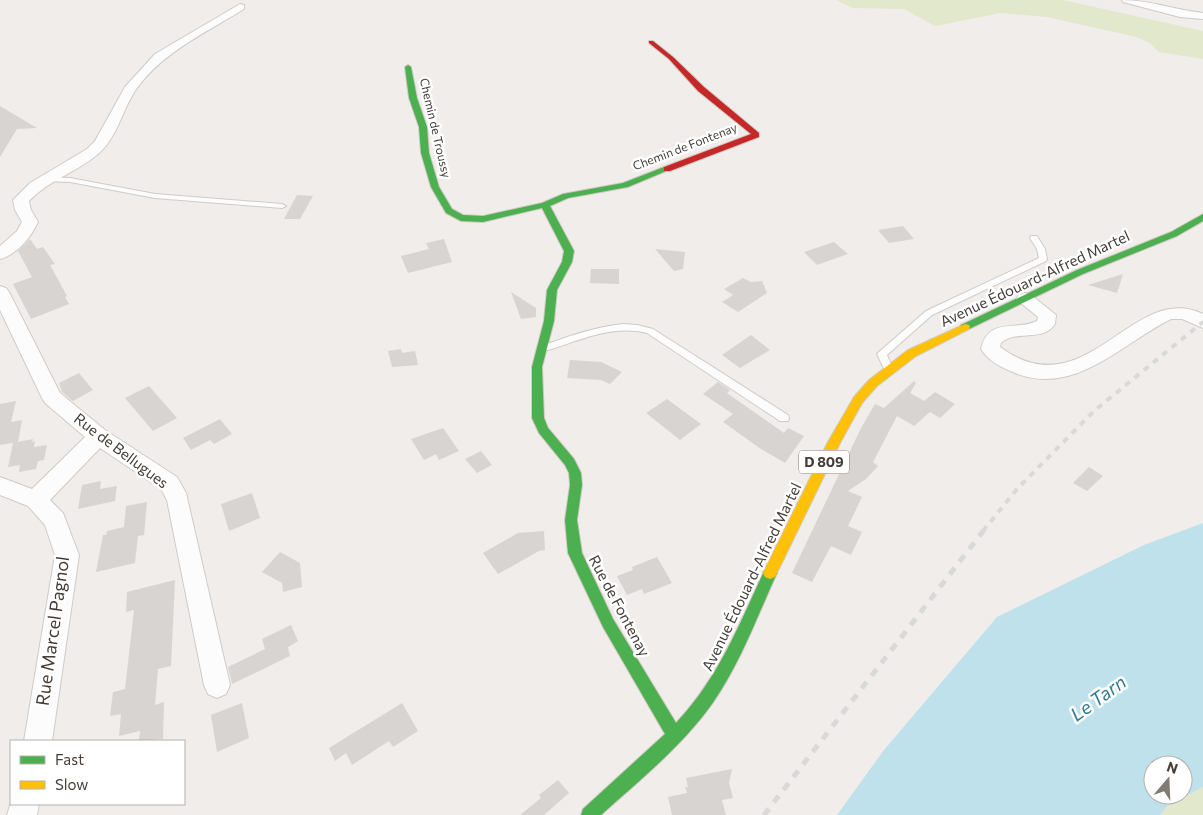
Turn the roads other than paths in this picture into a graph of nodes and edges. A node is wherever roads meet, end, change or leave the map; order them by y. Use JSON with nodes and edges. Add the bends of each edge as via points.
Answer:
{"nodes":[{"id":1,"x":1127,"y":0,"type":"edge"},
{"id":2,"x":240,"y":7,"type":"dead end"},
{"id":3,"x":1203,"y":16,"type":"edge"},
{"id":4,"x":651,"y":42,"type":"dead end"},
{"id":5,"x":408,"y":67,"type":"dead end"},
{"id":6,"x":46,"y":179,"type":"junction"},
{"id":7,"x":545,"y":205,"type":"junction"},
{"id":8,"x":282,"y":206,"type":"dead end"},
{"id":9,"x":1203,"y":218,"type":"edge"},
{"id":10,"x":1203,"y":227,"type":"edge"},
{"id":11,"x":1174,"y":234,"type":"junction"},
{"id":12,"x":1034,"y":238,"type":"dead end"},
{"id":13,"x":0,"y":254,"type":"edge"},
{"id":14,"x":0,"y":292,"type":"edge"},
{"id":15,"x":1025,"y":299,"type":"junction"},
{"id":16,"x":1203,"y":322,"type":"edge"},
{"id":17,"x":542,"y":350,"type":"junction"},
{"id":18,"x":888,"y":369,"type":"junction"},
{"id":19,"x":784,"y":418,"type":"dead end"},
{"id":20,"x":98,"y":436,"type":"junction"},
{"id":21,"x":0,"y":486,"type":"edge"},
{"id":22,"x":36,"y":500,"type":"junction"},
{"id":23,"x":217,"y":685,"type":"dead end"},
{"id":24,"x":675,"y":736,"type":"junction"},
{"id":25,"x":38,"y":740,"type":"edge"},
{"id":26,"x":589,"y":815,"type":"edge"}],
"edges":[{"from":1,"to":3,"type":"street","via":[[1180,14]]},
{"from":2,"to":6,"type":"street","via":[[159,57],[131,87],[101,143],[92,152]]},
{"from":4,"to":7,"type":"street","name":"Chemin de Fontenay","via":[[756,135],[625,185],[566,196]]},
{"from":5,"to":7,"type":"street","name":"Chemin de Troussy","via":[[413,98],[423,127],[427,162],[435,187],[449,211],[462,218],[483,219]]},
{"from":6,"to":8,"type":"lane","via":[[70,180],[155,196]]},
{"from":6,"to":13,"type":"street","via":[[21,200],[30,222],[24,234]]},
{"from":7,"to":17,"type":"street","name":"Rue de Fontenay","via":[[569,251],[567,262],[552,290]]},
{"from":9,"to":11,"type":"street","number":"D 809"},
{"from":10,"to":11,"type":"street","number":"D 809"},
{"from":11,"to":15,"type":"street","name":"Avenue Édouard-Alfred Martel","number":"D 809","via":[[1080,272]]},
{"from":12,"to":18,"type":"lane","via":[[1043,259],[929,313],[882,354]]},
{"from":14,"to":20,"type":"street","name":"Rue de Bellugues","via":[[52,398]]},
{"from":15,"to":16,"type":"street","via":[[1047,315],[1046,324],[1041,328],[1005,332],[994,337],[990,349],[1003,362],[1034,373],[1060,373],[1090,361],[1170,313],[1187,313]]},
{"from":15,"to":18,"type":"street","name":"Avenue Édouard-Alfred Martel","number":"D 809","via":[[912,353]]},
{"from":17,"to":19,"type":"lane","via":[[614,326],[636,326],[650,331]]},
{"from":17,"to":24,"type":"street","name":"Rue de Fontenay","via":[[537,368],[538,418],[543,430],[570,462],[575,473],[571,520],[575,553],[608,623]]},
{"from":18,"to":24,"type":"street","name":"Avenue Édouard-Alfred Martel","number":"D 809","via":[[872,383],[846,419],[719,680]]},
{"from":20,"to":22,"type":"street"},
{"from":20,"to":23,"type":"street","name":"Rue de Bellugues","via":[[169,483],[178,499]]},
{"from":21,"to":22,"type":"street","name":"Rue Marcel Pagnol"},
{"from":22,"to":25,"type":"street","name":"Rue Marcel Pagnol","via":[[55,520],[67,555]]},
{"from":24,"to":26,"type":"street","name":"Avenue Édouard-Alfred Martel","number":"D 809"}]}
